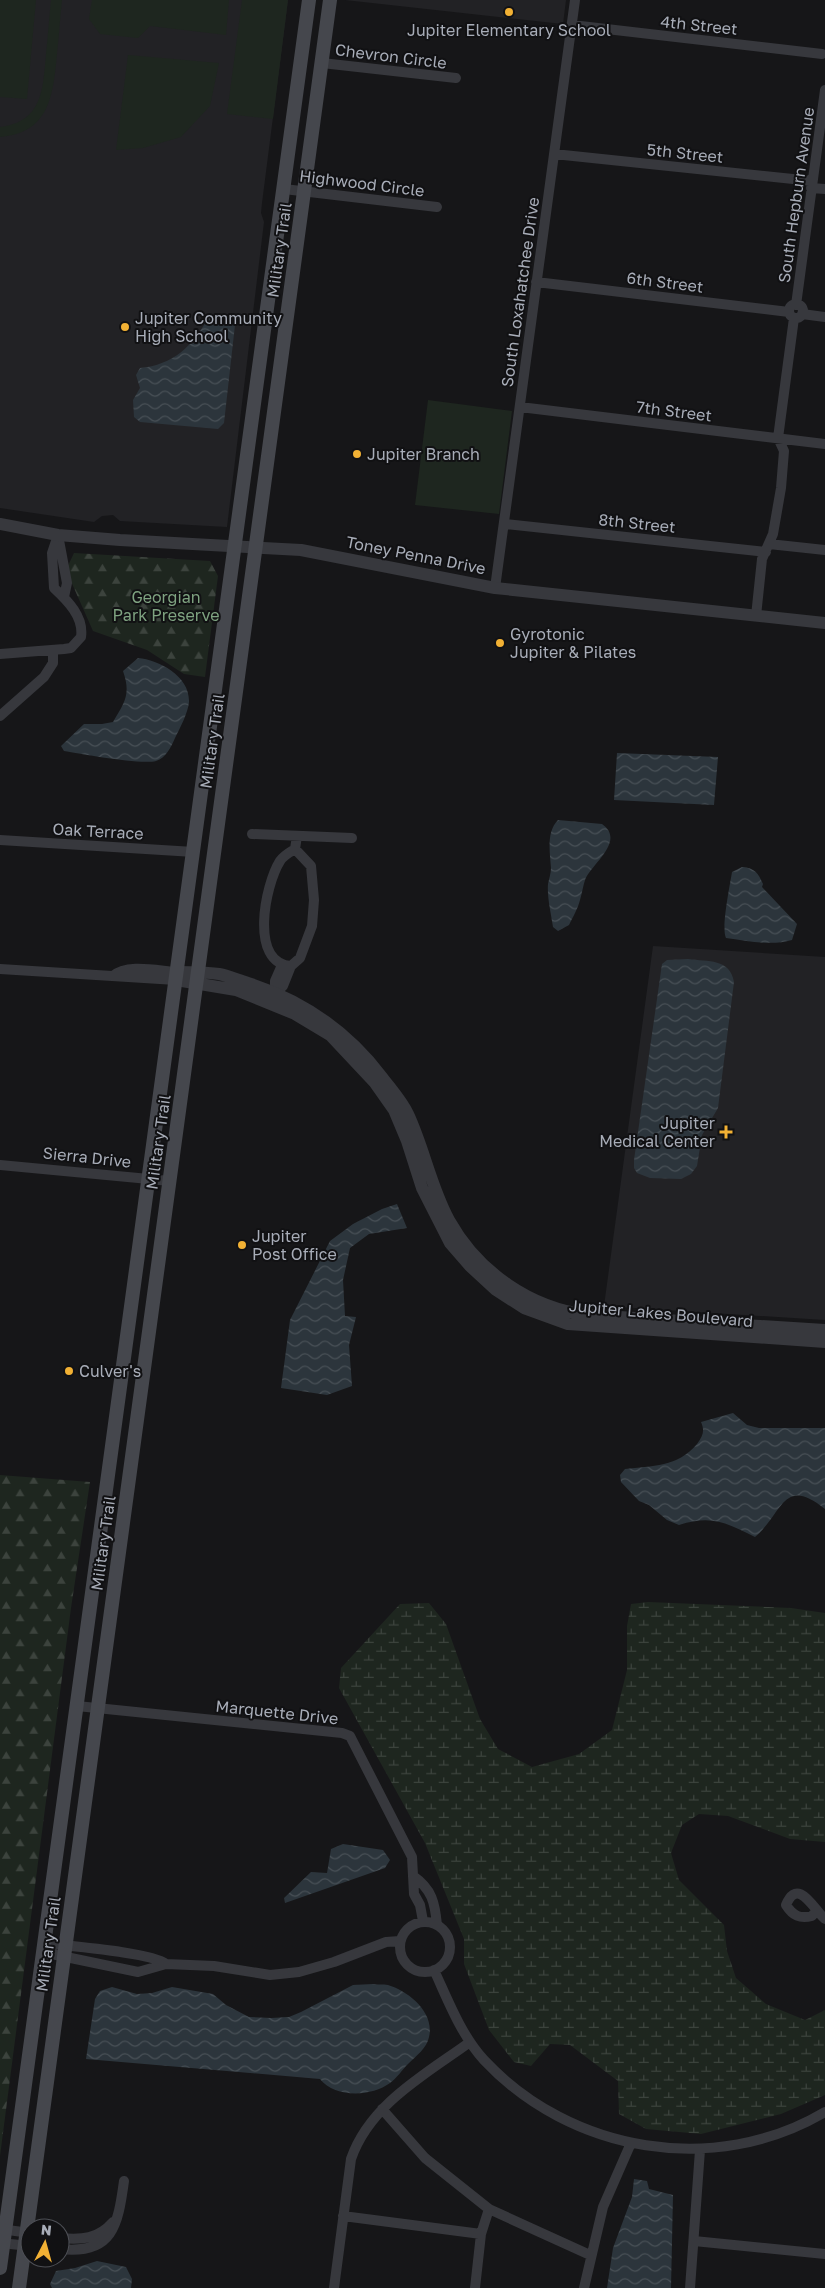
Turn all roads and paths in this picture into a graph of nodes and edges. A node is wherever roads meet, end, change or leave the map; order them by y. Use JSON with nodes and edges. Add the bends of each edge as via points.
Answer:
{"nodes":[{"id":1,"x":309,"y":0,"type":"edge"},
{"id":2,"x":330,"y":0,"type":"edge"},
{"id":3,"x":575,"y":0,"type":"edge"},
{"id":4,"x":572,"y":26,"type":"junction"},
{"id":5,"x":824,"y":53,"type":"edge"},
{"id":6,"x":322,"y":63,"type":"junction"},
{"id":7,"x":456,"y":78,"type":"dead end"},
{"id":8,"x":825,"y":90,"type":"edge"},
{"id":9,"x":554,"y":154,"type":"junction"},
{"id":10,"x":812,"y":184,"type":"junction"},
{"id":11,"x":284,"y":189,"type":"junction"},
{"id":12,"x":825,"y":189,"type":"edge"},
{"id":13,"x":304,"y":192,"type":"junction"},
{"id":14,"x":437,"y":207,"type":"dead end"},
{"id":15,"x":536,"y":282,"type":"junction"},
{"id":16,"x":796,"y":312,"type":"junction"},
{"id":17,"x":825,"y":317,"type":"edge"},
{"id":18,"x":520,"y":407,"type":"junction"},
{"id":19,"x":778,"y":438,"type":"junction"},
{"id":20,"x":825,"y":444,"type":"edge"},
{"id":21,"x":0,"y":524,"type":"edge"},
{"id":22,"x":505,"y":524,"type":"junction"},
{"id":23,"x":58,"y":535,"type":"junction"},
{"id":24,"x":255,"y":547,"type":"junction"},
{"id":25,"x":234,"y":548,"type":"junction"},
{"id":26,"x":768,"y":548,"type":"junction"},
{"id":27,"x":825,"y":550,"type":"edge"},
{"id":28,"x":495,"y":588,"type":"junction"},
{"id":29,"x":756,"y":616,"type":"junction"},
{"id":30,"x":825,"y":623,"type":"edge"},
{"id":31,"x":53,"y":652,"type":"junction"},
{"id":32,"x":0,"y":654,"type":"edge"},
{"id":33,"x":0,"y":716,"type":"edge"},
{"id":34,"x":252,"y":834,"type":"dead end"},
{"id":35,"x":297,"y":836,"type":"junction"},
{"id":36,"x":352,"y":838,"type":"dead end"},
{"id":37,"x":0,"y":840,"type":"edge"},
{"id":38,"x":295,"y":849,"type":"junction"},
{"id":39,"x":194,"y":852,"type":"junction"},
{"id":40,"x":287,"y":965,"type":"junction"},
{"id":41,"x":0,"y":969,"type":"edge"},
{"id":42,"x":177,"y":976,"type":"junction"},
{"id":43,"x":197,"y":978,"type":"junction"},
{"id":44,"x":275,"y":993,"type":"junction"},
{"id":45,"x":0,"y":1165,"type":"edge"},
{"id":46,"x":149,"y":1178,"type":"junction"},
{"id":47,"x":170,"y":1181,"type":"junction"},
{"id":48,"x":825,"y":1330,"type":"edge"},
{"id":49,"x":825,"y":1342,"type":"edge"},
{"id":50,"x":77,"y":1706,"type":"junction"},
{"id":51,"x":98,"y":1708,"type":"junction"},
{"id":52,"x":413,"y":1876,"type":"junction"},
{"id":53,"x":816,"y":1911,"type":"dead end"},
{"id":54,"x":825,"y":1919,"type":"edge"},
{"id":55,"x":423,"y":1922,"type":"junction"},
{"id":56,"x":437,"y":1925,"type":"junction"},
{"id":57,"x":400,"y":1941,"type":"junction"},
{"id":58,"x":42,"y":1948,"type":"junction"},
{"id":59,"x":64,"y":1950,"type":"junction"},
{"id":60,"x":166,"y":1964,"type":"junction"},
{"id":61,"x":434,"y":1970,"type":"junction"},
{"id":62,"x":470,"y":2042,"type":"junction"},
{"id":63,"x":382,"y":2109,"type":"junction"},
{"id":64,"x":825,"y":2112,"type":"edge"},
{"id":65,"x":631,"y":2143,"type":"junction"},
{"id":66,"x":700,"y":2150,"type":"junction"},
{"id":67,"x":124,"y":2181,"type":"dead end"},
{"id":68,"x":489,"y":2209,"type":"junction"},
{"id":69,"x":343,"y":2216,"type":"junction"},
{"id":70,"x":31,"y":2218,"type":"edge"},
{"id":71,"x":116,"y":2220,"type":"junction"},
{"id":72,"x":481,"y":2234,"type":"junction"},
{"id":73,"x":2,"y":2236,"type":"edge"},
{"id":74,"x":20,"y":2238,"type":"edge"},
{"id":75,"x":70,"y":2239,"type":"edge"},
{"id":76,"x":694,"y":2241,"type":"junction"},
{"id":77,"x":70,"y":2250,"type":"edge"},
{"id":78,"x":825,"y":2254,"type":"edge"},
{"id":79,"x":590,"y":2255,"type":"junction"},
{"id":80,"x":0,"y":2268,"type":"edge"},
{"id":81,"x":23,"y":2268,"type":"edge"},
{"id":82,"x":19,"y":2288,"type":"edge"},
{"id":83,"x":334,"y":2288,"type":"edge"},
{"id":84,"x":475,"y":2288,"type":"edge"},
{"id":85,"x":584,"y":2288,"type":"edge"},
{"id":86,"x":690,"y":2288,"type":"edge"}],
"edges":[{"from":1,"to":11,"type":"main road","name":"Military Trail"},
{"from":2,"to":6,"type":"main road","name":"Military Trail"},
{"from":3,"to":4,"type":"street","name":"South Loxahatchee Drive"},
{"from":4,"to":5,"type":"street","name":"4th Street"},
{"from":4,"to":9,"type":"street","name":"South Loxahatchee Drive"},
{"from":6,"to":7,"type":"street","name":"Chevron Circle"},
{"from":6,"to":13,"type":"main road","name":"Military Trail"},
{"from":8,"to":10,"type":"street","name":"South Hepburn Avenue"},
{"from":9,"to":10,"type":"street","name":"5th Street"},
{"from":9,"to":15,"type":"street","name":"South Loxahatchee Drive"},
{"from":10,"to":12,"type":"street","name":"5th Street"},
{"from":10,"to":16,"type":"street","name":"South Hepburn Avenue"},
{"from":11,"to":13,"type":"street","name":"Highwood Circle"},
{"from":11,"to":25,"type":"main road","name":"Military Trail"},
{"from":13,"to":14,"type":"street","name":"Highwood Circle"},
{"from":13,"to":24,"type":"main road","name":"Military Trail"},
{"from":15,"to":16,"type":"street","name":"6th Street"},
{"from":15,"to":18,"type":"street","name":"South Loxahatchee Drive"},
{"from":16,"to":17,"type":"street","name":"6th Street"},
{"from":16,"to":19,"type":"street","name":"South Hepburn Avenue"},
{"from":18,"to":19,"type":"street","name":"7th Street"},
{"from":18,"to":22,"type":"street","name":"South Loxahatchee Drive"},
{"from":19,"to":20,"type":"street","name":"7th Street"},
{"from":19,"to":26,"type":"street","name":"South Hepburn Avenue","via":[[784,451],[784,463],[777,515]]},
{"from":21,"to":23,"type":"street","name":"Toney Penna Drive"},
{"from":22,"to":26,"type":"street","name":"8th Street"},
{"from":22,"to":28,"type":"street","name":"South Loxahatchee Drive"},
{"from":23,"to":25,"type":"street","name":"Toney Penna Drive"},
{"from":23,"to":31,"type":"street","via":[[67,583],[64,597],[81,620],[81,636],[72,648]]},
{"from":24,"to":25,"type":"street","name":"Toney Penna Drive"},
{"from":24,"to":28,"type":"street","name":"Toney Penna Drive","via":[[323,553]]},
{"from":24,"to":43,"type":"main road","name":"Military Trail"},
{"from":25,"to":39,"type":"main road","name":"Military Trail"},
{"from":26,"to":27,"type":"street","name":"8th Street"},
{"from":26,"to":29,"type":"street","name":"South Hepburn Avenue","via":[[762,560]]},
{"from":28,"to":29,"type":"street","name":"Toney Penna Drive"},
{"from":29,"to":30,"type":"street","name":"Toney Penna Drive"},
{"from":31,"to":32,"type":"street"},
{"from":31,"to":33,"type":"street","via":[[53,663],[44,677]]},
{"from":34,"to":35,"type":"street"},
{"from":35,"to":36,"type":"street"},
{"from":35,"to":38,"type":"street"},
{"from":37,"to":39,"type":"street","name":"Oak Terrace"},
{"from":38,"to":40,"type":"street","via":[[311,866],[314,900],[312,926],[300,958]]},
{"from":38,"to":40,"type":"street","via":[[281,860],[264,905],[264,928],[269,947],[276,961]]},
{"from":39,"to":42,"type":"main road","name":"Military Trail"},
{"from":40,"to":44,"type":"street","via":[[283,986]]},
{"from":41,"to":42,"type":"street","via":[[113,976]]},
{"from":42,"to":43,"type":"street","name":"Jupiter Lakes Boulevard"},
{"from":42,"to":46,"type":"main road","name":"Military Trail"},
{"from":43,"to":44,"type":"street","name":"Jupiter Lakes Boulevard","via":[[220,975]]},
{"from":43,"to":47,"type":"main road","name":"Military Trail"},
{"from":43,"to":49,"type":"street","name":"Jupiter Lakes Boulevard","via":[[295,1014],[330,1036],[374,1083],[394,1110],[422,1188],[450,1243],[496,1290],[524,1308],[568,1324]]},
{"from":44,"to":48,"type":"street","name":"Jupiter Lakes Boulevard","via":[[314,1012],[338,1029],[375,1066],[408,1113],[450,1221],[497,1278],[529,1298],[570,1313],[588,1315]]},
{"from":45,"to":46,"type":"street","name":"Sierra Drive"},
{"from":46,"to":47,"type":"street","name":"Sierra Drive"},
{"from":46,"to":50,"type":"main road","name":"Military Trail"},
{"from":47,"to":51,"type":"main road","name":"Military Trail"},
{"from":50,"to":51,"type":"street","name":"Marquette Drive"},
{"from":50,"to":58,"type":"main road","name":"Military Trail"},
{"from":51,"to":52,"type":"street","name":"Marquette Drive","via":[[350,1736],[412,1856]]},
{"from":51,"to":59,"type":"main road","name":"Military Trail"},
{"from":52,"to":55,"type":"street","name":"Marquette Drive","via":[[414,1894]]},
{"from":52,"to":56,"type":"street","via":[[431,1893]]},
{"from":53,"to":54,"type":"street"},
{"from":55,"to":56,"type":"street"},
{"from":55,"to":57,"type":"street","via":[[407,1928]]},
{"from":56,"to":61,"type":"street","via":[[448,1936],[450,1951],[447,1959]]},
{"from":57,"to":60,"type":"street","via":[[386,1942],[299,1972],[270,1974],[214,1966]]},
{"from":57,"to":61,"type":"street","via":[[406,1964],[420,1972]]},
{"from":58,"to":59,"type":"street"},
{"from":58,"to":73,"type":"main road","name":"Military Trail"},
{"from":59,"to":60,"type":"street","via":[[126,1953]]},
{"from":59,"to":60,"type":"street","via":[[138,1972]]},
{"from":59,"to":70,"type":"main road","name":"Military Trail"},
{"from":61,"to":62,"type":"street"},
{"from":62,"to":63,"type":"street"},
{"from":62,"to":65,"type":"street","via":[[506,2080],[540,2105],[575,2124]]},
{"from":63,"to":68,"type":"street","via":[[424,2158]]},
{"from":63,"to":69,"type":"street","via":[[357,2142]]},
{"from":64,"to":66,"type":"street","via":[[780,2134]]},
{"from":65,"to":66,"type":"street"},
{"from":65,"to":79,"type":"street","via":[[603,2207]]},
{"from":66,"to":76,"type":"street"},
{"from":67,"to":71,"type":"street"},
{"from":68,"to":72,"type":"street"},
{"from":68,"to":79,"type":"street"},
{"from":69,"to":72,"type":"street"},
{"from":69,"to":83,"type":"street"},
{"from":71,"to":75,"type":"street","via":[[92,2238]]},
{"from":71,"to":77,"type":"street","via":[[111,2234],[93,2247]]},
{"from":72,"to":84,"type":"street"},
{"from":73,"to":74,"type":"street"},
{"from":73,"to":80,"type":"main road","name":"Military Trail"},
{"from":76,"to":78,"type":"street"},
{"from":76,"to":86,"type":"street"},
{"from":79,"to":85,"type":"street"},
{"from":81,"to":82,"type":"main road","name":"Military Trail"}]}
